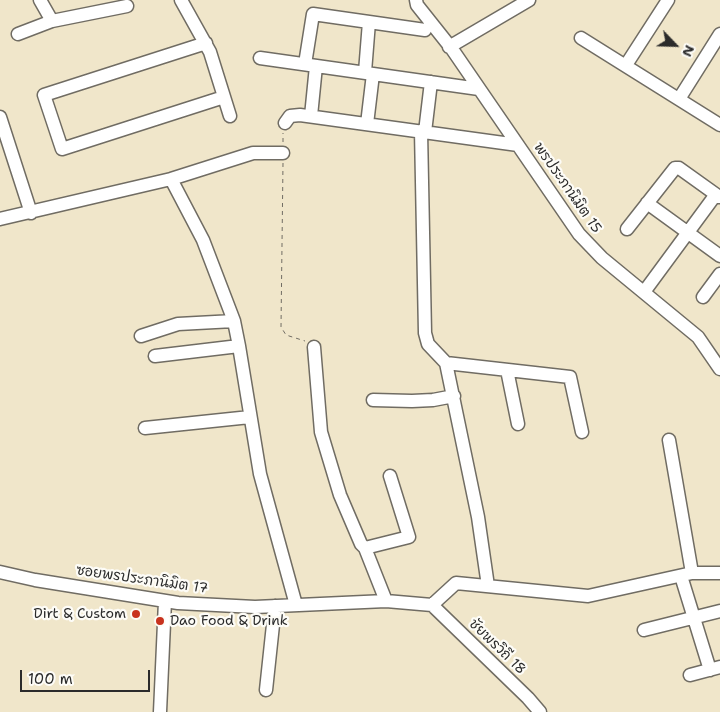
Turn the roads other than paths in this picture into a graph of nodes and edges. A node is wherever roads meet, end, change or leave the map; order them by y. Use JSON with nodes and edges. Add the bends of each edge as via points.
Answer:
{"nodes":[{"id":1,"x":40,"y":0,"type":"edge"},
{"id":2,"x":181,"y":0,"type":"edge"},
{"id":3,"x":416,"y":0,"type":"edge"},
{"id":4,"x":529,"y":0,"type":"edge"},
{"id":5,"x":668,"y":0,"type":"edge"},
{"id":6,"x":118,"y":5,"type":"edge"},
{"id":7,"x":510,"y":5,"type":"edge"},
{"id":8,"x":52,"y":21,"type":"junction"},
{"id":9,"x":370,"y":22,"type":"junction"},
{"id":10,"x":425,"y":30,"type":"dead end"},
{"id":11,"x":18,"y":34,"type":"dead end"},
{"id":12,"x":720,"y":34,"type":"edge"},
{"id":13,"x":581,"y":38,"type":"dead end"},
{"id":14,"x":206,"y":43,"type":"junction"},
{"id":15,"x":449,"y":46,"type":"junction"},
{"id":16,"x":260,"y":58,"type":"dead end"},
{"id":17,"x":310,"y":65,"type":"junction"},
{"id":18,"x":626,"y":65,"type":"junction"},
{"id":19,"x":369,"y":73,"type":"junction"},
{"id":20,"x":431,"y":82,"type":"junction"},
{"id":21,"x":479,"y":88,"type":"junction"},
{"id":22,"x":224,"y":97,"type":"junction"},
{"id":23,"x":679,"y":99,"type":"junction"},
{"id":24,"x":230,"y":116,"type":"dead end"},
{"id":25,"x":311,"y":116,"type":"junction"},
{"id":26,"x":0,"y":117,"type":"edge"},
{"id":27,"x":285,"y":123,"type":"road end"},
{"id":28,"x":367,"y":124,"type":"junction"},
{"id":29,"x":720,"y":125,"type":"edge"},
{"id":30,"x":423,"y":132,"type":"junction"},
{"id":31,"x":518,"y":145,"type":"junction"},
{"id":32,"x":283,"y":153,"type":"road end"},
{"id":33,"x":171,"y":179,"type":"junction"},
{"id":34,"x":719,"y":197,"type":"edge"},
{"id":35,"x":647,"y":203,"type":"junction"},
{"id":36,"x":31,"y":213,"type":"junction"},
{"id":37,"x":0,"y":219,"type":"edge"},
{"id":38,"x":627,"y":229,"type":"dead end"},
{"id":39,"x":688,"y":232,"type":"junction"},
{"id":40,"x":720,"y":256,"type":"edge"},
{"id":41,"x":720,"y":274,"type":"edge"},
{"id":42,"x":644,"y":292,"type":"junction"},
{"id":43,"x":703,"y":297,"type":"dead end"},
{"id":44,"x":234,"y":322,"type":"junction"},
{"id":45,"x":141,"y":336,"type":"dead end"},
{"id":46,"x":240,"y":346,"type":"junction"},
{"id":47,"x":314,"y":348,"type":"road end"},
{"id":48,"x":155,"y":356,"type":"dead end"},
{"id":49,"x":446,"y":363,"type":"junction"},
{"id":50,"x":720,"y":369,"type":"edge"},
{"id":51,"x":507,"y":370,"type":"junction"},
{"id":52,"x":454,"y":396,"type":"junction"},
{"id":53,"x":373,"y":400,"type":"dead end"},
{"id":54,"x":250,"y":417,"type":"junction"},
{"id":55,"x":518,"y":424,"type":"dead end"},
{"id":56,"x":145,"y":428,"type":"dead end"},
{"id":57,"x":582,"y":432,"type":"dead end"},
{"id":58,"x":669,"y":440,"type":"dead end"},
{"id":59,"x":390,"y":476,"type":"dead end"},
{"id":60,"x":365,"y":548,"type":"junction"},
{"id":61,"x":0,"y":572,"type":"edge"},
{"id":62,"x":720,"y":573,"type":"edge"},
{"id":63,"x":687,"y":574,"type":"junction"},
{"id":64,"x":488,"y":586,"type":"junction"},
{"id":65,"x":165,"y":601,"type":"junction"},
{"id":66,"x":386,"y":601,"type":"junction"},
{"id":67,"x":432,"y":604,"type":"junction"},
{"id":68,"x":296,"y":605,"type":"junction"},
{"id":69,"x":275,"y":606,"type":"junction"},
{"id":70,"x":720,"y":611,"type":"edge"},
{"id":71,"x":694,"y":618,"type":"junction"},
{"id":72,"x":644,"y":630,"type":"dead end"},
{"id":73,"x":715,"y":669,"type":"edge"},
{"id":74,"x":690,"y":675,"type":"dead end"},
{"id":75,"x":266,"y":690,"type":"dead end"},
{"id":76,"x":160,"y":712,"type":"edge"},
{"id":77,"x":540,"y":712,"type":"edge"}],
"edges":[{"from":1,"to":8,"type":"street"},
{"from":2,"to":14,"type":"street"},
{"from":3,"to":15,"type":"street","name":"พรประภานิมิต 15"},
{"from":4,"to":7,"type":"street"},
{"from":5,"to":18,"type":"street"},
{"from":6,"to":8,"type":"street"},
{"from":7,"to":15,"type":"street"},
{"from":8,"to":11,"type":"street"},
{"from":9,"to":10,"type":"street"},
{"from":9,"to":17,"type":"street","via":[[313,14]]},
{"from":9,"to":19,"type":"street"},
{"from":12,"to":23,"type":"street"},
{"from":13,"to":18,"type":"street"},
{"from":14,"to":22,"type":"street"},
{"from":14,"to":22,"type":"street","via":[[44,95],[62,149]]},
{"from":15,"to":21,"type":"street","name":"พรประภานิมิต 15"},
{"from":16,"to":17,"type":"street"},
{"from":17,"to":19,"type":"street"},
{"from":17,"to":25,"type":"street"},
{"from":18,"to":23,"type":"street"},
{"from":19,"to":20,"type":"street"},
{"from":19,"to":28,"type":"street"},
{"from":20,"to":21,"type":"street"},
{"from":20,"to":30,"type":"street"},
{"from":21,"to":31,"type":"street","name":"พรประภานิมิต 15"},
{"from":22,"to":24,"type":"street"},
{"from":23,"to":29,"type":"street"},
{"from":25,"to":27,"type":"street","via":[[293,116]]},
{"from":25,"to":28,"type":"street"},
{"from":26,"to":36,"type":"street"},
{"from":28,"to":30,"type":"street"},
{"from":30,"to":31,"type":"street"},
{"from":30,"to":49,"type":"street","via":[[425,333],[428,344]]},
{"from":31,"to":42,"type":"street","name":"พรประภานิมิต 15","via":[[579,234],[602,258]]},
{"from":32,"to":33,"type":"street","via":[[253,153]]},
{"from":33,"to":36,"type":"street"},
{"from":33,"to":44,"type":"street","via":[[203,240]]},
{"from":34,"to":35,"type":"street","via":[[676,168]]},
{"from":34,"to":39,"type":"street","via":[[714,198]]},
{"from":35,"to":38,"type":"street"},
{"from":35,"to":39,"type":"street"},
{"from":36,"to":37,"type":"street"},
{"from":39,"to":40,"type":"street"},
{"from":39,"to":42,"type":"street"},
{"from":41,"to":43,"type":"street"},
{"from":42,"to":50,"type":"street","name":"พรประภานิมิต 15","via":[[698,337]]},
{"from":44,"to":45,"type":"street","via":[[178,324]]},
{"from":44,"to":46,"type":"street"},
{"from":46,"to":48,"type":"street"},
{"from":46,"to":54,"type":"street"},
{"from":47,"to":60,"type":"street","via":[[321,432],[340,495]]},
{"from":49,"to":51,"type":"street"},
{"from":49,"to":52,"type":"street"},
{"from":51,"to":55,"type":"street"},
{"from":51,"to":57,"type":"street","via":[[570,378]]},
{"from":52,"to":53,"type":"street","via":[[412,402]]},
{"from":52,"to":64,"type":"street"},
{"from":54,"to":56,"type":"street"},
{"from":54,"to":68,"type":"street","via":[[260,474]]},
{"from":58,"to":63,"type":"street"},
{"from":59,"to":60,"type":"street","via":[[409,537]]},
{"from":60,"to":66,"type":"street"},
{"from":61,"to":65,"type":"street","name":"ซอยพรประภานิมิต 17"},
{"from":62,"to":63,"type":"street"},
{"from":63,"to":64,"type":"street","via":[[588,596]]},
{"from":63,"to":71,"type":"street"},
{"from":64,"to":67,"type":"street","via":[[456,583]]},
{"from":65,"to":69,"type":"street","name":"ซอยพรประภานิมิต 17"},
{"from":65,"to":76,"type":"street"},
{"from":66,"to":67,"type":"street","name":"ซอยพรประภานิมิต 17"},
{"from":66,"to":68,"type":"street","name":"ซอยพรประภานิมิต 17"},
{"from":67,"to":77,"type":"street","name":"ชัยพรวิถี 18"},
{"from":68,"to":69,"type":"street","name":"ซอยพรประภานิมิต 17"},
{"from":69,"to":75,"type":"street"},
{"from":70,"to":71,"type":"street"},
{"from":71,"to":72,"type":"street"},
{"from":71,"to":73,"type":"street"},
{"from":73,"to":74,"type":"street"}]}
